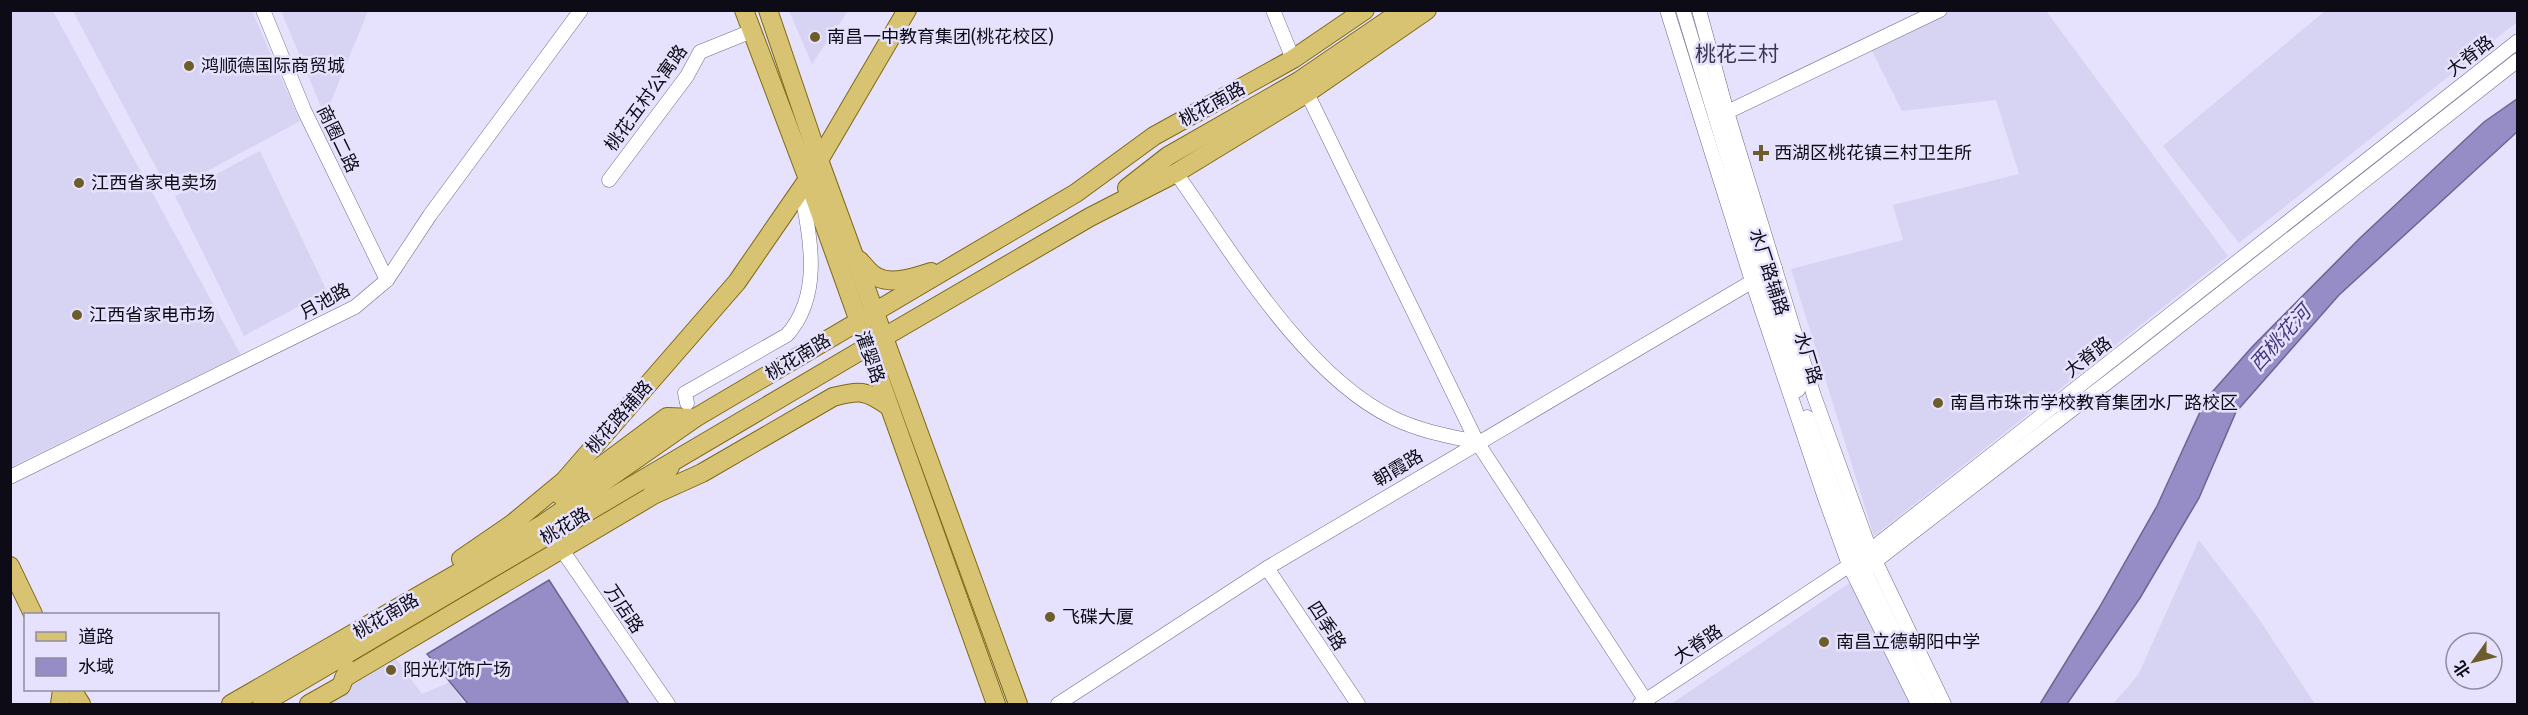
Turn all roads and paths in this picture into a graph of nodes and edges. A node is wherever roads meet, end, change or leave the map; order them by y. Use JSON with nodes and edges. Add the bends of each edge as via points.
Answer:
{"nodes":[{"id":1,"x":263,"y":10,"type":"edge"},
{"id":2,"x":581,"y":10,"type":"edge"},
{"id":3,"x":744,"y":10,"type":"edge"},
{"id":4,"x":768,"y":10,"type":"edge"},
{"id":5,"x":907,"y":10,"type":"edge"},
{"id":6,"x":1273,"y":10,"type":"edge"},
{"id":7,"x":1365,"y":10,"type":"edge"},
{"id":8,"x":1392,"y":10,"type":"edge"},
{"id":9,"x":1403,"y":10,"type":"edge"},
{"id":10,"x":1427,"y":10,"type":"edge"},
{"id":11,"x":1666,"y":10,"type":"edge"},
{"id":12,"x":1683,"y":10,"type":"edge"},
{"id":13,"x":1699,"y":10,"type":"edge"},
{"id":14,"x":1705,"y":10,"type":"edge"},
{"id":15,"x":1940,"y":10,"type":"edge"},
{"id":16,"x":752,"y":31,"type":"junction"},
{"id":17,"x":2517,"y":42,"type":"edge"},
{"id":18,"x":1293,"y":59,"type":"junction"},
{"id":19,"x":2517,"y":60,"type":"edge"},
{"id":20,"x":1307,"y":93,"type":"junction"},
{"id":21,"x":1725,"y":113,"type":"junction"},
{"id":22,"x":819,"y":160,"type":"junction"},
{"id":23,"x":1170,"y":160,"type":"junction"},
{"id":24,"x":609,"y":180,"type":"dead end"},
{"id":25,"x":804,"y":184,"type":"junction"},
{"id":26,"x":1076,"y":193,"type":"junction"},
{"id":27,"x":854,"y":256,"type":"junction"},
{"id":28,"x":956,"y":265,"type":"junction"},
{"id":29,"x":1764,"y":274,"type":"junction"},
{"id":30,"x":387,"y":280,"type":"junction"},
{"id":31,"x":875,"y":311,"type":"junction"},
{"id":32,"x":858,"y":321,"type":"junction"},
{"id":33,"x":884,"y":337,"type":"junction"},
{"id":34,"x":867,"y":347,"type":"junction"},
{"id":35,"x":888,"y":406,"type":"junction"},
{"id":36,"x":691,"y":411,"type":"junction"},
{"id":37,"x":609,"y":429,"type":"junction"},
{"id":38,"x":1477,"y":442,"type":"junction"},
{"id":39,"x":624,"y":449,"type":"junction"},
{"id":40,"x":675,"y":461,"type":"junction"},
{"id":41,"x":10,"y":477,"type":"edge"},
{"id":42,"x":650,"y":497,"type":"junction"},
{"id":43,"x":556,"y":542,"type":"junction"},
{"id":44,"x":1873,"y":555,"type":"junction"},
{"id":45,"x":1857,"y":565,"type":"junction"},
{"id":46,"x":10,"y":566,"type":"edge"},
{"id":47,"x":1267,"y":568,"type":"junction"},
{"id":48,"x":10,"y":586,"type":"edge"},
{"id":49,"x":32,"y":613,"type":"edge"},
{"id":50,"x":24,"y":615,"type":"edge"},
{"id":51,"x":350,"y":645,"type":"junction"},
{"id":52,"x":344,"y":678,"type":"junction"},
{"id":53,"x":63,"y":691,"type":"edge"},
{"id":54,"x":73,"y":691,"type":"edge"},
{"id":55,"x":1643,"y":703,"type":"edge"},
{"id":56,"x":71,"y":705,"type":"edge"},
{"id":57,"x":81,"y":705,"type":"edge"},
{"id":58,"x":214,"y":705,"type":"edge"},
{"id":59,"x":231,"y":705,"type":"edge"},
{"id":60,"x":262,"y":705,"type":"edge"},
{"id":61,"x":309,"y":705,"type":"edge"},
{"id":62,"x":668,"y":705,"type":"edge"},
{"id":63,"x":996,"y":705,"type":"edge"},
{"id":64,"x":1018,"y":705,"type":"edge"},
{"id":65,"x":1058,"y":705,"type":"edge"},
{"id":66,"x":1358,"y":705,"type":"edge"},
{"id":67,"x":1918,"y":705,"type":"edge"},
{"id":68,"x":1929,"y":705,"type":"edge"},
{"id":69,"x":1944,"y":705,"type":"edge"}],
"edges":[{"from":1,"to":30,"type":"street","name":"商圈二路","via":[[304,110]]},
{"from":2,"to":30,"type":"street","name":"月池路","via":[[430,215]]},
{"from":3,"to":16,"type":"main road","name":"灌婴路"},
{"from":4,"to":22,"type":"main road","name":"灌婴路"},
{"from":5,"to":22,"type":"main road","name":"桃花路辅路"},
{"from":6,"to":18,"type":"street"},
{"from":7,"to":18,"type":"main road","name":"桃花南路"},
{"from":8,"to":23,"type":"main road"},
{"from":9,"to":23,"type":"main road","via":[[1299,81]]},
{"from":10,"to":20,"type":"main road"},
{"from":11,"to":29,"type":"street","name":"水厂路辅路"},
{"from":12,"to":21,"type":"street","name":"水厂路"},
{"from":13,"to":21,"type":"street","name":"水厂路"},
{"from":14,"to":21,"type":"street","name":"水厂路辅路"},
{"from":15,"to":21,"type":"street"},
{"from":16,"to":24,"type":"street","name":"桃花五村公寓路","via":[[700,52],[687,76]]},
{"from":16,"to":25,"type":"main road","name":"灌婴路"},
{"from":17,"to":44,"type":"street","name":"大脊路"},
{"from":18,"to":26,"type":"main road","name":"桃花南路","via":[[1154,136]]},
{"from":19,"to":44,"type":"street","name":"大脊路","via":[[2126,368]]},
{"from":20,"to":23,"type":"main road"},
{"from":20,"to":38,"type":"street"},
{"from":21,"to":29,"type":"street","name":"水厂路"},
{"from":21,"to":44,"type":"street","name":"水厂路辅路","via":[[1860,503]]},
{"from":22,"to":25,"type":"main road","name":"桃花路辅路"},
{"from":22,"to":27,"type":"main road","name":"灌婴路"},
{"from":23,"to":26,"type":"main road"},
{"from":23,"to":33,"type":"main road","via":[[1090,217]]},
{"from":23,"to":38,"type":"street","via":[[1242,268],[1289,328],[1334,376],[1362,400],[1393,418],[1428,432]]},
{"from":25,"to":32,"type":"main road","name":"灌婴路"},
{"from":25,"to":36,"type":"street","via":[[812,251],[810,284],[798,322],[787,335],[686,393]]},
{"from":25,"to":37,"type":"main road","name":"桃花路辅路","via":[[737,282]]},
{"from":26,"to":28,"type":"main road","name":"桃花南路"},
{"from":27,"to":28,"type":"main road","via":[[876,277],[884,279],[916,276]]},
{"from":27,"to":31,"type":"main road","name":"灌婴路"},
{"from":28,"to":31,"type":"main road","name":"桃花南路"},
{"from":29,"to":38,"type":"street","name":"朝霞路"},
{"from":29,"to":44,"type":"street","name":"水厂路"},
{"from":29,"to":45,"type":"street","name":"水厂路"},
{"from":30,"to":41,"type":"street","name":"月池路","via":[[355,308]]},
{"from":31,"to":32,"type":"main road","name":"桃花南路"},
{"from":31,"to":33,"type":"main road","name":"灌婴路"},
{"from":32,"to":34,"type":"main road","name":"灌婴路"},
{"from":32,"to":36,"type":"main road","name":"桃花南路"},
{"from":33,"to":34,"type":"main road"},
{"from":33,"to":64,"type":"main road","name":"灌婴路"},
{"from":34,"to":35,"type":"main road","name":"灌婴路"},
{"from":34,"to":40,"type":"main road","name":"桃花路"},
{"from":35,"to":42,"type":"main road","via":[[869,392],[833,397],[702,473]]},
{"from":35,"to":63,"type":"main road","name":"灌婴路"},
{"from":36,"to":39,"type":"main road","via":[[667,417]]},
{"from":36,"to":51,"type":"main road","name":"桃花南路","via":[[543,524]]},
{"from":37,"to":39,"type":"street"},
{"from":37,"to":58,"type":"main road","name":"桃花路辅路","via":[[564,481],[512,524],[459,561]]},
{"from":38,"to":47,"type":"street","name":"朝霞路"},
{"from":38,"to":55,"type":"street"},
{"from":39,"to":51,"type":"main road"},
{"from":40,"to":42,"type":"main road"},
{"from":40,"to":43,"type":"main road","name":"桃花路"},
{"from":42,"to":43,"type":"main road"},
{"from":43,"to":51,"type":"main road","name":"桃花路"},
{"from":43,"to":52,"type":"main road"},
{"from":43,"to":62,"type":"street","name":"万店路"},
{"from":44,"to":45,"type":"street","name":"大脊路"},
{"from":44,"to":69,"type":"street","name":"水厂路"},
{"from":45,"to":55,"type":"street","name":"大脊路"},
{"from":45,"to":67,"type":"street"},
{"from":45,"to":68,"type":"street","name":"水厂路"},
{"from":46,"to":49,"type":"main road"},
{"from":47,"to":65,"type":"street","name":"朝霞路"},
{"from":47,"to":66,"type":"street","name":"四季路"},
{"from":48,"to":50,"type":"main road"},
{"from":51,"to":52,"type":"main road"},
{"from":51,"to":59,"type":"main road","name":"桃花南路"},
{"from":51,"to":60,"type":"main road","name":"桃花路"},
{"from":52,"to":61,"type":"main road","via":[[341,686]]},
{"from":53,"to":56,"type":"main road"},
{"from":54,"to":57,"type":"main road"}]}
